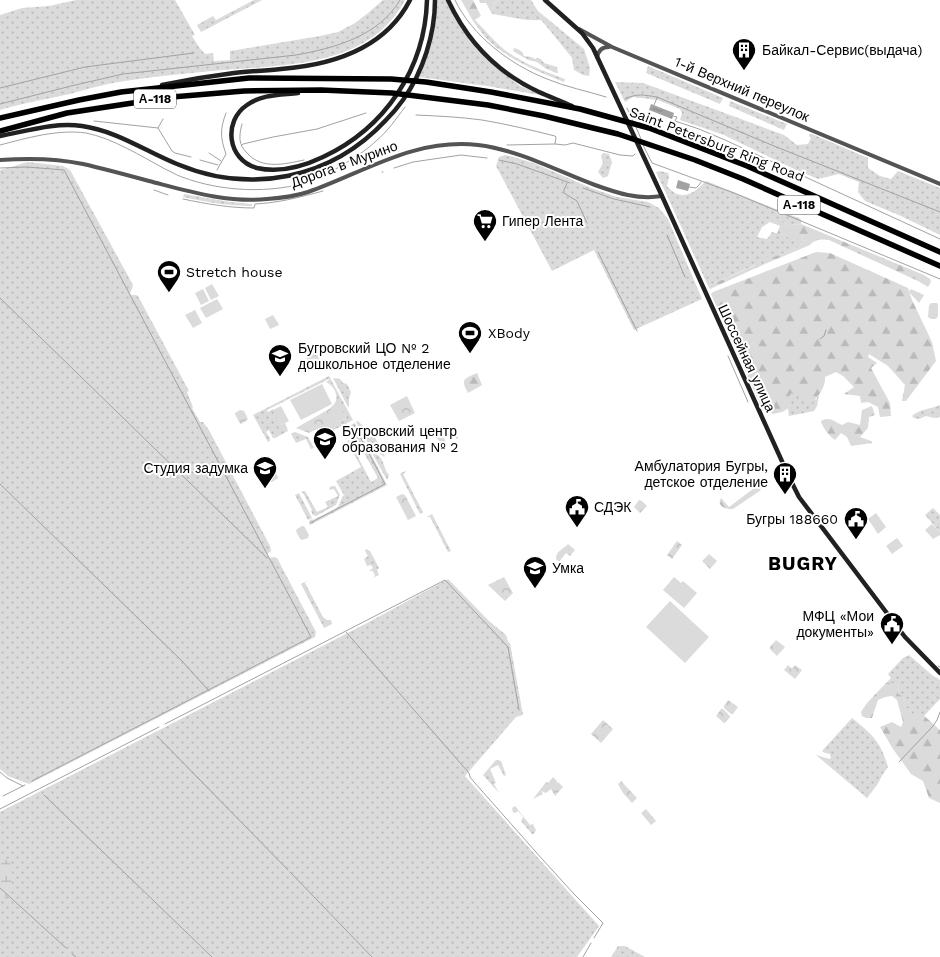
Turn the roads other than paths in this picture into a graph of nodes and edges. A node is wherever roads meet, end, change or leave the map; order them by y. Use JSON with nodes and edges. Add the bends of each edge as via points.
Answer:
{"nodes":[{"id":1,"x":410,"y":0,"type":"edge"},
{"id":2,"x":427,"y":0,"type":"edge"},
{"id":3,"x":435,"y":0,"type":"edge"},
{"id":4,"x":448,"y":0,"type":"edge"},
{"id":5,"x":545,"y":0,"type":"edge"},
{"id":6,"x":576,"y":27,"type":"junction"},
{"id":7,"x":612,"y":47,"type":"junction"},
{"id":8,"x":598,"y":57,"type":"junction"},
{"id":9,"x":146,"y":88,"type":"junction"},
{"id":10,"x":321,"y":90,"type":"junction"},
{"id":11,"x":580,"y":109,"type":"junction"},
{"id":12,"x":0,"y":118,"type":"edge"},
{"id":13,"x":0,"y":131,"type":"edge"},
{"id":14,"x":0,"y":136,"type":"edge"},
{"id":15,"x":0,"y":160,"type":"edge"},
{"id":16,"x":940,"y":184,"type":"edge"},
{"id":17,"x":662,"y":196,"type":"junction"},
{"id":18,"x":940,"y":252,"type":"edge"},
{"id":19,"x":940,"y":266,"type":"edge"},
{"id":20,"x":940,"y":673,"type":"edge"}],
"edges":[{"from":1,"to":9,"type":"main road","via":[[381,37],[346,56],[312,65],[235,72]]},
{"from":2,"to":10,"type":"main road","via":[[421,42],[410,72],[391,103],[359,135],[315,161],[280,170],[254,167],[237,154],[232,143],[232,125],[246,105],[268,96]]},
{"from":3,"to":14,"type":"main road","via":[[421,68],[403,101],[354,148],[307,172],[254,180],[217,176],[194,171],[118,135],[80,126],[52,126]]},
{"from":4,"to":11,"type":"main road","via":[[474,43],[492,61],[522,83]]},
{"from":5,"to":6,"type":"main road","name":"1-й Верхний переулок"},
{"from":6,"to":7,"type":"street","name":"1-й Верхний переулок"},
{"from":6,"to":8,"type":"main road","name":"Шоссейная улица"},
{"from":7,"to":8,"type":"street","via":[[602,48]]},
{"from":7,"to":16,"type":"street","name":"1-й Верхний переулок"},
{"from":8,"to":17,"type":"main road","name":"Шоссейная улица"},
{"from":9,"to":11,"type":"highway","name":"Saint Petersburg Ring Road","number":"А-118","via":[[249,78],[391,79],[492,92]]},
{"from":9,"to":12,"type":"highway","name":"Saint Petersburg Ring Road","number":"А-118"},
{"from":10,"to":13,"type":"highway","name":"Saint Petersburg Ring Road","number":"А-118","via":[[172,97],[67,113]]},
{"from":10,"to":19,"type":"highway","name":"Saint Petersburg Ring Road","number":"А-118","via":[[418,96],[488,105],[618,134],[743,179]]},
{"from":11,"to":18,"type":"highway","name":"Saint Petersburg Ring Road","number":"А-118","via":[[649,128],[747,166]]},
{"from":15,"to":17,"type":"street","name":"Дорога в Мурино","via":[[29,158],[80,164],[209,196],[250,200],[306,193],[416,150],[465,144],[522,156],[627,195]]},
{"from":17,"to":20,"type":"main road","name":"Шоссейная улица","via":[[799,497],[905,637]]}]}
